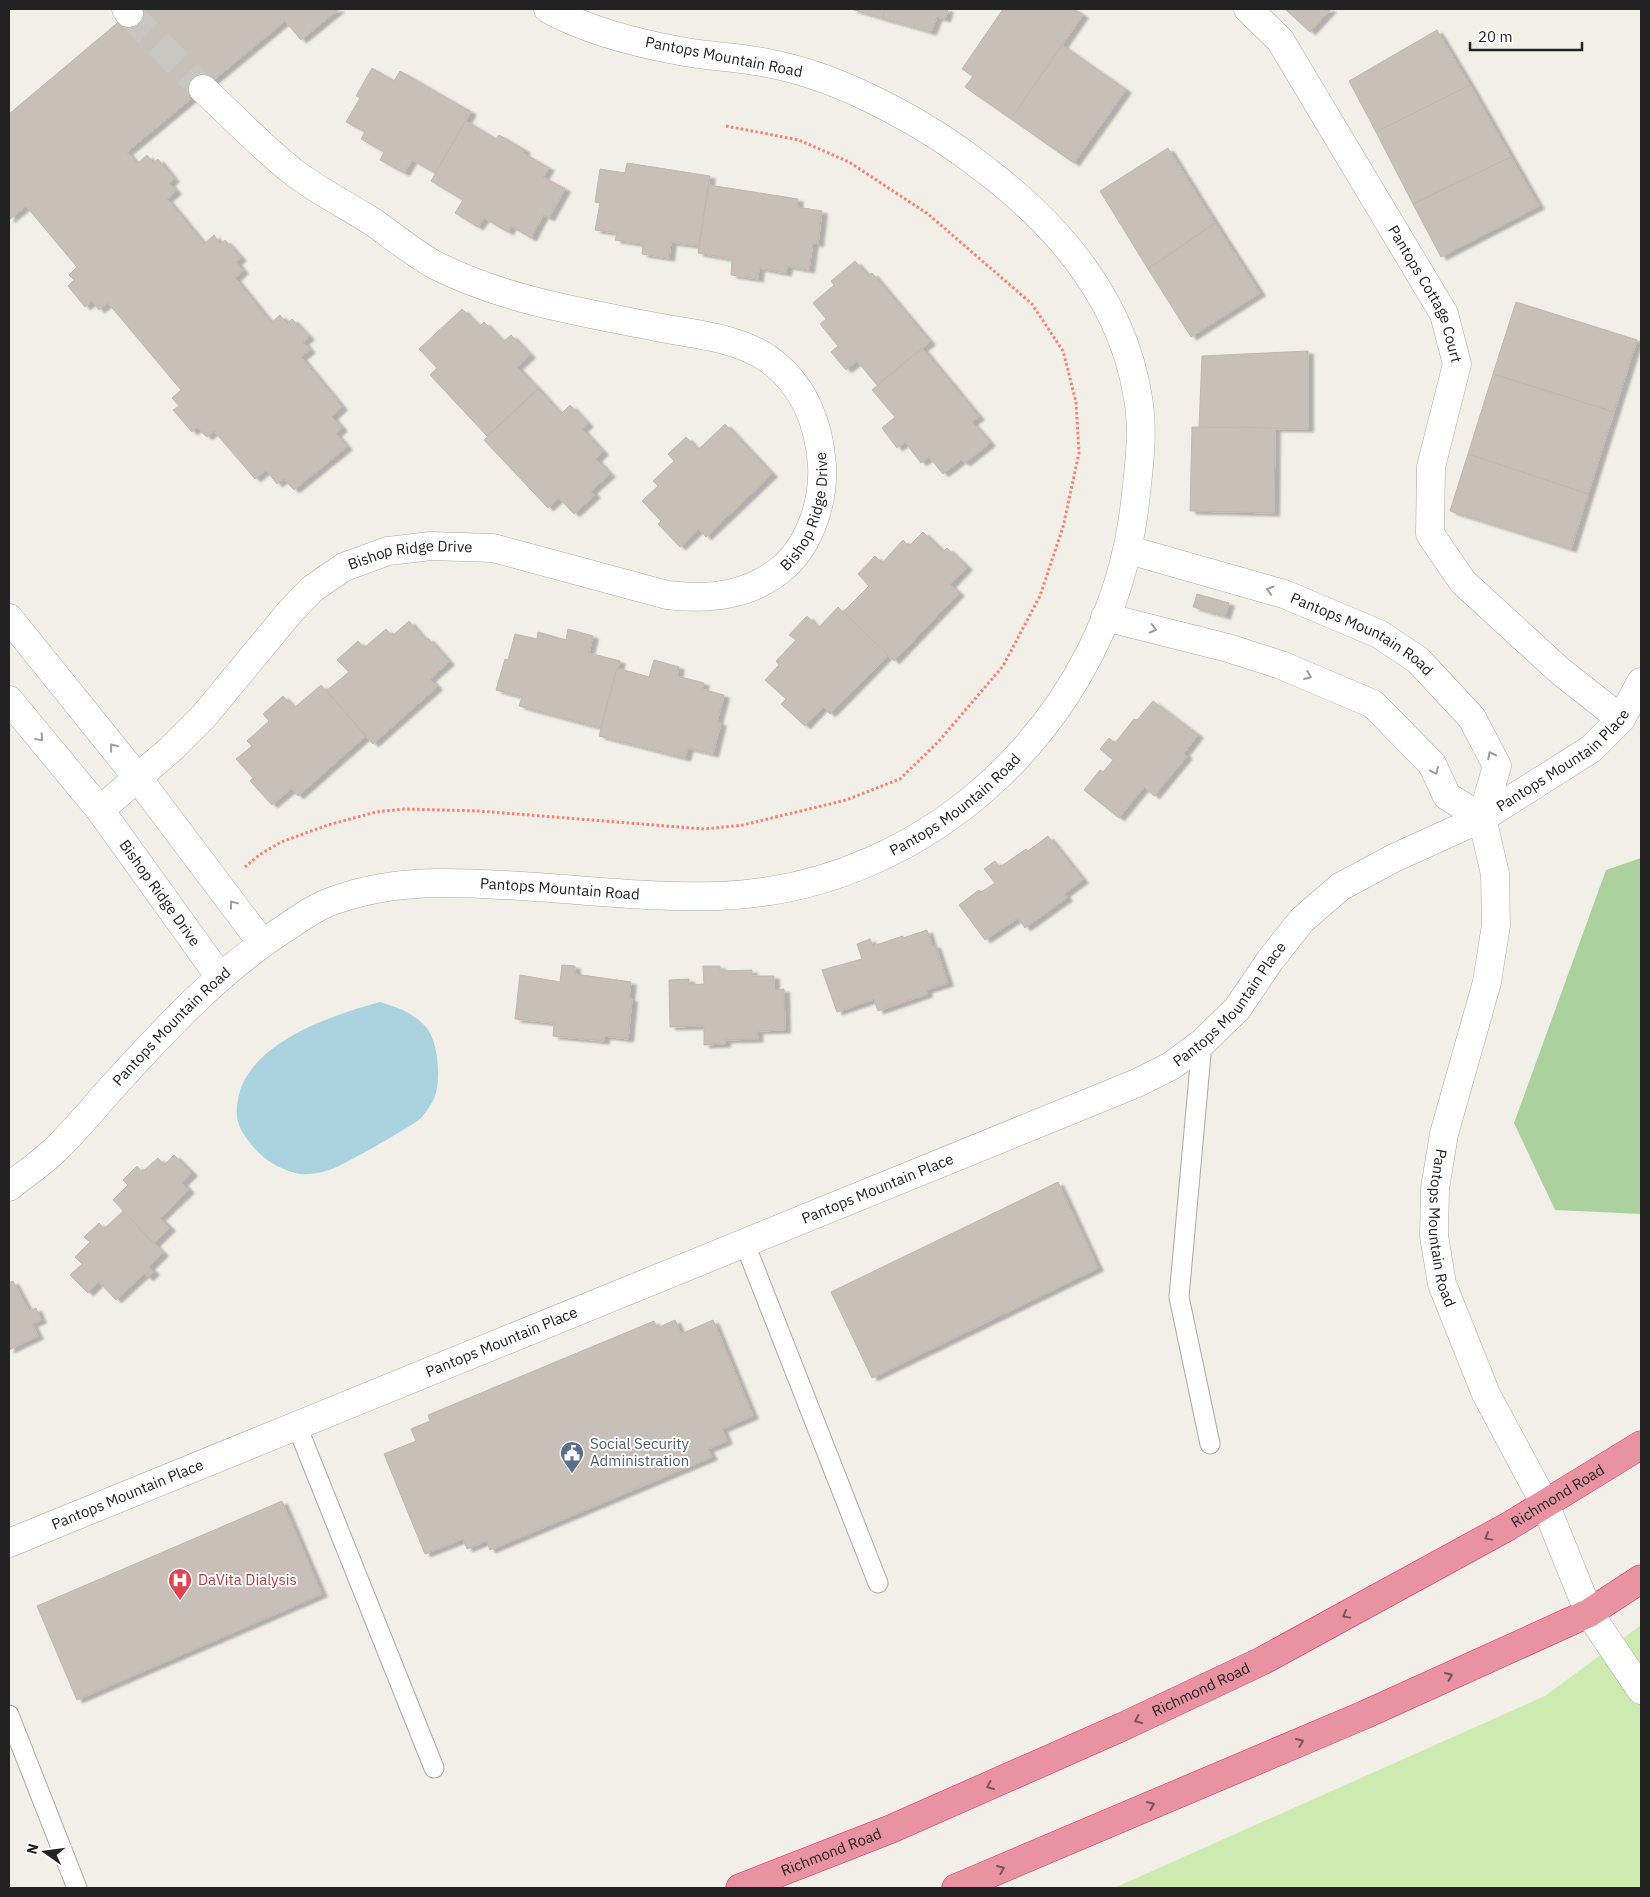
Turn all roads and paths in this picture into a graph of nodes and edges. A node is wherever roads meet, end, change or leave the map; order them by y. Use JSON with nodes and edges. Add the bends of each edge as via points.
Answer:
{"nodes":[{"id":1,"x":548,"y":9,"type":"edge"},
{"id":2,"x":1248,"y":9,"type":"edge"},
{"id":3,"x":204,"y":90,"type":"tunnel mouth"},
{"id":4,"x":1128,"y":550,"type":"junction"},
{"id":5,"x":1105,"y":617,"type":"junction"},
{"id":6,"x":9,"y":618,"type":"edge"},
{"id":7,"x":1641,"y":682,"type":"edge"},
{"id":8,"x":9,"y":700,"type":"edge"},
{"id":9,"x":1621,"y":719,"type":"junction"},
{"id":10,"x":137,"y":777,"type":"junction"},
{"id":11,"x":100,"y":810,"type":"junction"},
{"id":12,"x":1482,"y":818,"type":"junction"},
{"id":13,"x":262,"y":943,"type":"junction"},
{"id":14,"x":220,"y":977,"type":"junction"},
{"id":15,"x":1202,"y":1043,"type":"junction"},
{"id":16,"x":9,"y":1187,"type":"edge"},
{"id":17,"x":745,"y":1244,"type":"junction"},
{"id":18,"x":297,"y":1426,"type":"junction"},
{"id":19,"x":1210,"y":1444,"type":"dead end"},
{"id":20,"x":1641,"y":1445,"type":"edge"},
{"id":21,"x":1546,"y":1504,"type":"junction"},
{"id":22,"x":9,"y":1543,"type":"edge"},
{"id":23,"x":1641,"y":1579,"type":"edge"},
{"id":24,"x":878,"y":1583,"type":"dead end"},
{"id":25,"x":1589,"y":1613,"type":"junction"},
{"id":26,"x":1641,"y":1690,"type":"edge"},
{"id":27,"x":9,"y":1715,"type":"edge"},
{"id":28,"x":434,"y":1768,"type":"dead end"},
{"id":29,"x":77,"y":1888,"type":"edge"},
{"id":30,"x":740,"y":1888,"type":"edge"},
{"id":31,"x":956,"y":1888,"type":"edge"}],
"edges":[{"from":1,"to":4,"type":"street","name":"Pantops Mountain Road","via":[[566,19],[636,41],[771,63],[825,78],[911,121],[984,168],[1040,215],[1076,255],[1106,305],[1129,359],[1139,400],[1141,449]]},
{"from":2,"to":9,"type":"street","name":"Pantops Cottage Court","via":[[1280,40],[1444,314],[1457,364],[1431,467],[1430,534],[1463,582],[1560,671]]},
{"from":3,"to":10,"type":"street","name":"Bishop Ridge Drive","via":[[297,175],[434,264],[505,294],[736,342],[767,358],[794,382],[809,406],[820,441],[823,477],[816,513],[805,539],[785,565],[758,584],[727,596],[692,598],[667,595],[494,548],[431,546],[388,551],[344,566],[312,589],[204,716]]},
{"from":4,"to":5,"type":"street","name":"Pantops Mountain Road"},
{"from":12,"to":4,"type":"street","name":"Pantops Mountain Road","one_way":true,"via":[[1496,766],[1472,718],[1418,660],[1379,634],[1284,594]]},
{"from":5,"to":12,"type":"street","one_way":true,"via":[[1281,665],[1373,704],[1432,764],[1447,796]]},
{"from":5,"to":13,"type":"street","name":"Pantops Mountain Road","via":[[1099,636],[1072,686],[1029,746],[985,790],[926,834],[842,873],[775,890],[718,896],[443,881],[391,885],[320,906]]},
{"from":10,"to":6,"type":"street","one_way":true},
{"from":7,"to":9,"type":"street","name":"Pantops Mountain Place"},
{"from":8,"to":11,"type":"street","name":"Bishop Ridge Drive","one_way":true},
{"from":9,"to":12,"type":"street","name":"Pantops Mountain Place","via":[[1591,749]]},
{"from":10,"to":11,"type":"street","name":"Bishop Ridge Drive"},
{"from":13,"to":10,"type":"street","one_way":true},
{"from":11,"to":14,"type":"street","name":"Bishop Ridge Drive"},
{"from":12,"to":15,"type":"street","name":"Pantops Mountain Place","via":[[1340,887],[1302,920],[1237,1009]]},
{"from":12,"to":21,"type":"street","name":"Pantops Mountain Road","via":[[1495,874],[1496,925],[1487,982],[1444,1134],[1435,1188],[1434,1236],[1442,1284],[1486,1394]]},
{"from":13,"to":14,"type":"street","name":"Pantops Mountain Road"},
{"from":14,"to":16,"type":"street","name":"Pantops Mountain Road","via":[[156,1039],[55,1150]]},
{"from":15,"to":17,"type":"street","name":"Pantops Mountain Place","via":[[1171,1066],[1137,1083]]},
{"from":15,"to":19,"type":"lane","via":[[1179,1297]]},
{"from":17,"to":18,"type":"street","name":"Pantops Mountain Place"},
{"from":17,"to":24,"type":"lane"},
{"from":18,"to":22,"type":"street","name":"Pantops Mountain Place"},
{"from":18,"to":28,"type":"lane"},
{"from":20,"to":21,"type":"highway","name":"Richmond Road"},
{"from":21,"to":25,"type":"street","name":"Pantops Mountain Road"},
{"from":21,"to":30,"type":"highway","name":"Richmond Road","one_way":true,"via":[[1262,1660],[1192,1694],[890,1829]]},
{"from":23,"to":25,"type":"highway"},
{"from":25,"to":26,"type":"street","name":"Pantops Mountain Road"},
{"from":31,"to":25,"type":"highway","one_way":true,"via":[[1364,1715]]},
{"from":27,"to":29,"type":"lane"}]}
